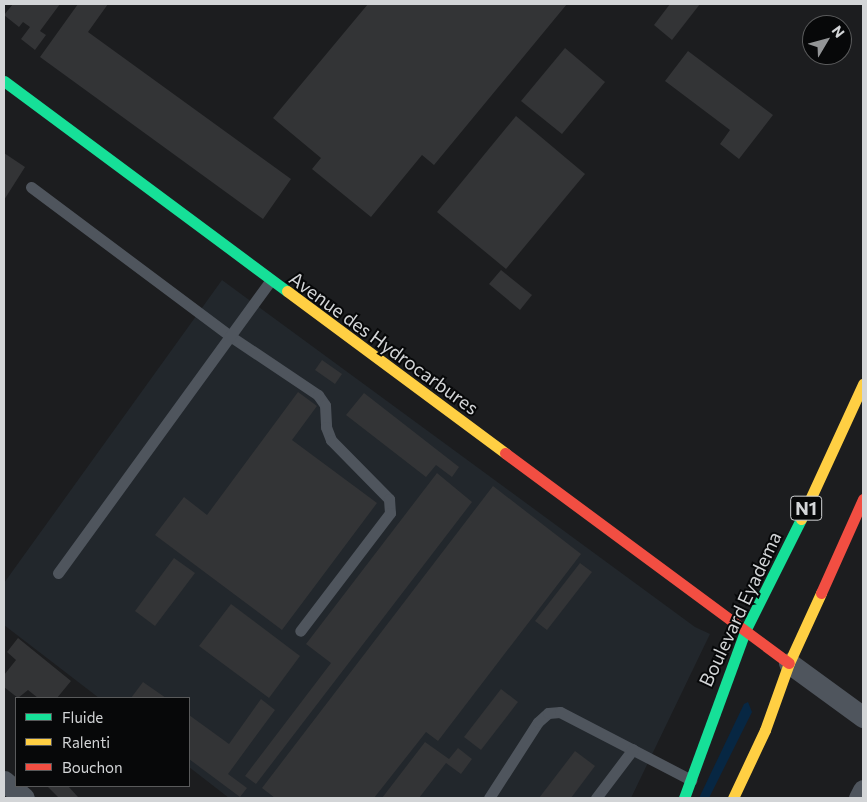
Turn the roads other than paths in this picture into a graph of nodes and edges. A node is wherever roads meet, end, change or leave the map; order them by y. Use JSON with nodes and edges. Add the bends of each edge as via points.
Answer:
{"nodes":[{"id":1,"x":4,"y":81,"type":"edge"},
{"id":2,"x":31,"y":187,"type":"dead end"},
{"id":3,"x":270,"y":281,"type":"junction"},
{"id":4,"x":230,"y":336,"type":"junction"},
{"id":5,"x":863,"y":384,"type":"edge"},
{"id":6,"x":863,"y":499,"type":"edge"},
{"id":7,"x":58,"y":573,"type":"dead end"},
{"id":8,"x":300,"y":631,"type":"dead end"},
{"id":9,"x":745,"y":631,"type":"junction"},
{"id":10,"x":789,"y":663,"type":"junction"},
{"id":11,"x":863,"y":717,"type":"edge"},
{"id":12,"x":633,"y":750,"type":"junction"},
{"id":13,"x":4,"y":781,"type":"edge"},
{"id":14,"x":693,"y":781,"type":"junction"},
{"id":15,"x":863,"y":790,"type":"edge"},
{"id":16,"x":24,"y":798,"type":"edge"},
{"id":17,"x":489,"y":798,"type":"edge"},
{"id":18,"x":596,"y":798,"type":"edge"},
{"id":19,"x":684,"y":798,"type":"edge"},
{"id":20,"x":733,"y":798,"type":"edge"},
{"id":21,"x":859,"y":798,"type":"edge"}],
"edges":[{"from":1,"to":3,"type":"main road","name":"Avenue des Hydrocarbures"},
{"from":2,"to":4,"type":"lane"},
{"from":3,"to":4,"type":"lane"},
{"from":3,"to":9,"type":"main road","name":"Avenue des Hydrocarbures"},
{"from":4,"to":7,"type":"lane"},
{"from":4,"to":8,"type":"lane","via":[[318,395],[325,405],[326,427],[331,440],[389,500],[390,513]]},
{"from":5,"to":9,"type":"main road","name":"Boulevard Eyadema","number":"N1","via":[[780,565]]},
{"from":6,"to":10,"type":"main road","number":"N1"},
{"from":9,"to":10,"type":"main road","name":"Avenue des Hydrocarbures"},
{"from":9,"to":14,"type":"main road","name":"Boulevard Eyadema","number":"N1","via":[[716,705]]},
{"from":10,"to":11,"type":"street"},
{"from":10,"to":20,"type":"main road","number":"N1","via":[[765,730]]},
{"from":12,"to":14,"type":"lane"},
{"from":12,"to":17,"type":"lane","via":[[560,712],[548,713],[538,722]]},
{"from":12,"to":18,"type":"lane"},
{"from":13,"to":16,"type":"street"},
{"from":14,"to":19,"type":"main road","name":"Boulevard Eyadema","number":"N1"},
{"from":15,"to":21,"type":"street"}]}
